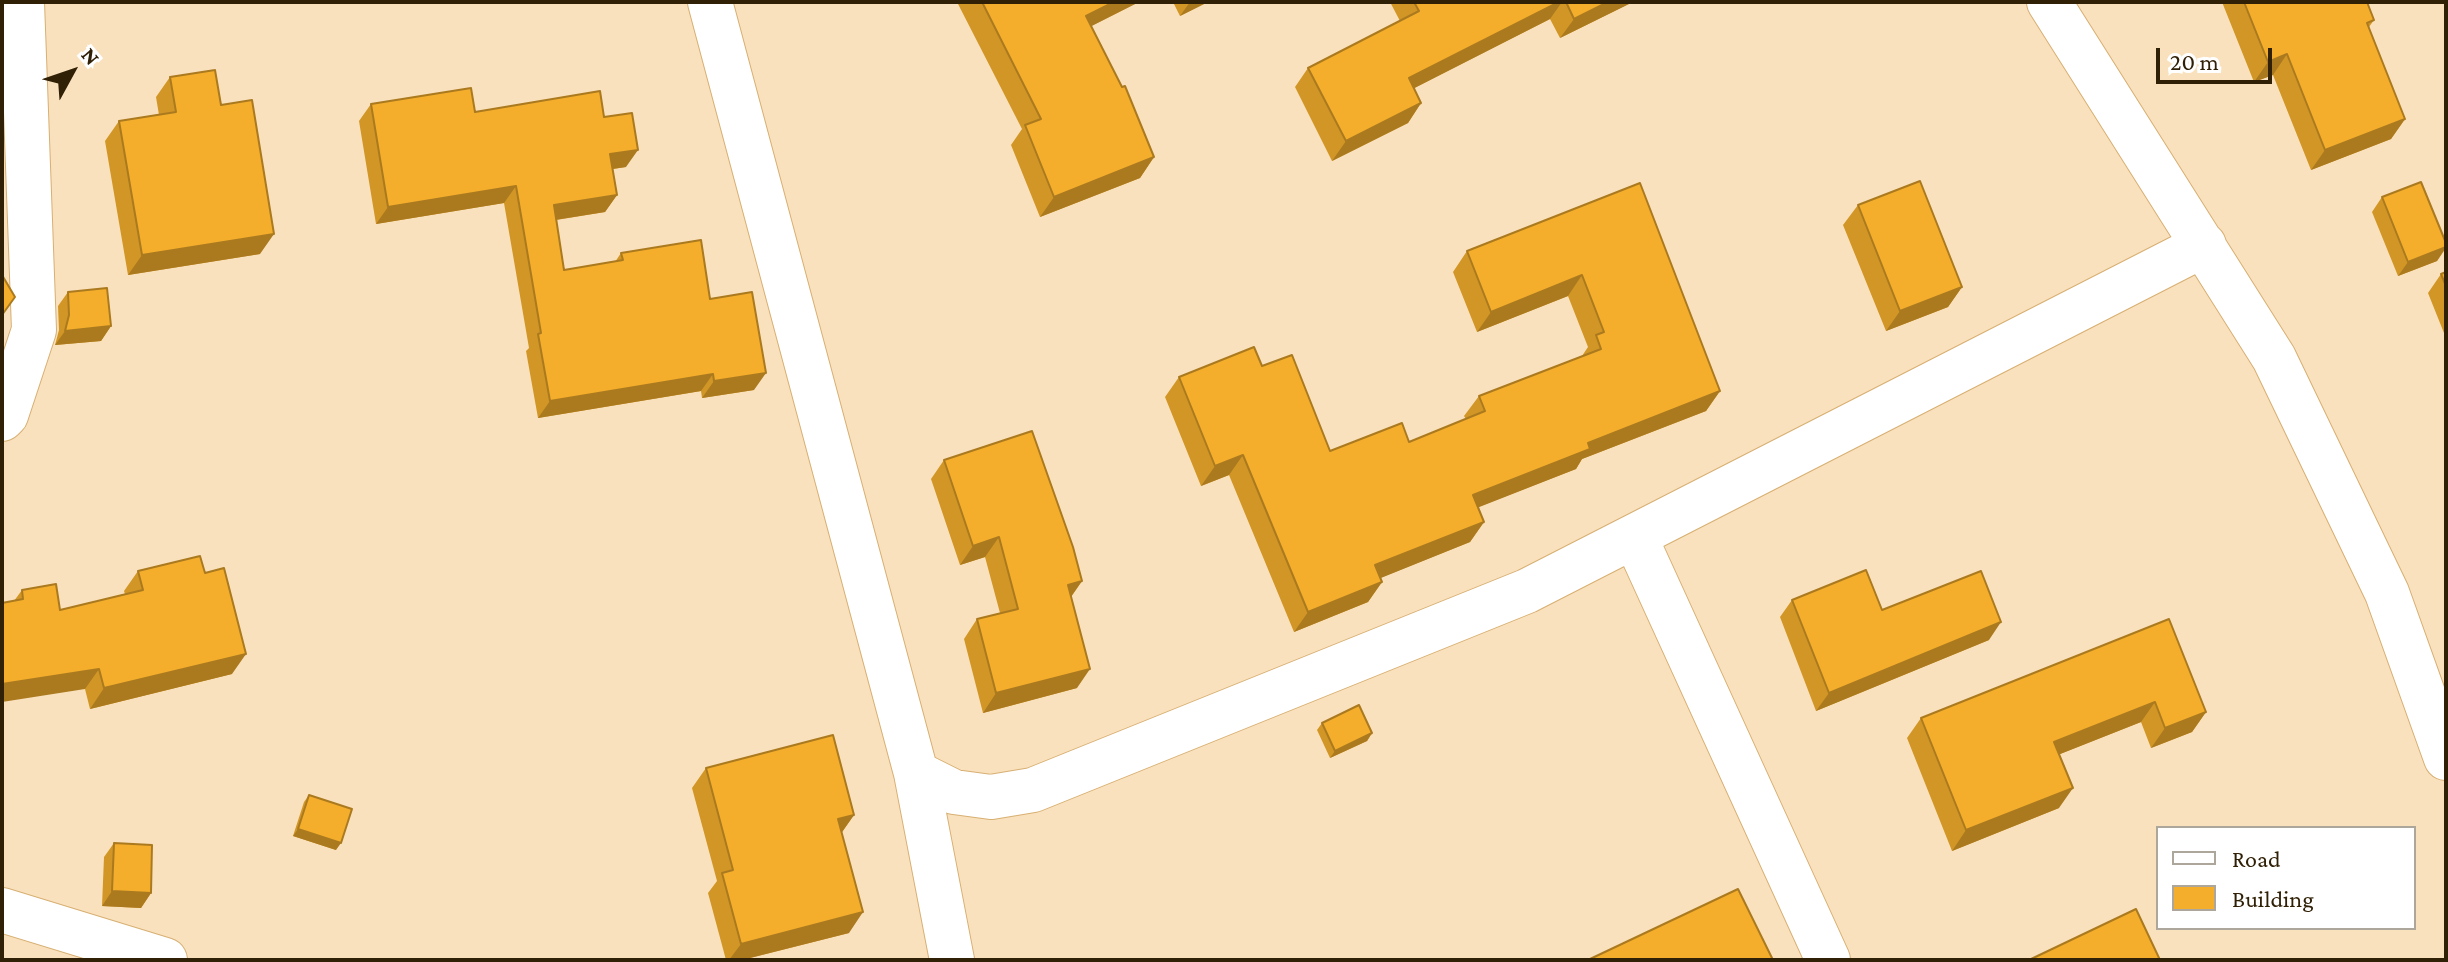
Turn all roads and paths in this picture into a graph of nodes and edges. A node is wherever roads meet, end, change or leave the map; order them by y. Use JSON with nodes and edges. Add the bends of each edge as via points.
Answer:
{"nodes":[{"id":1,"x":22,"y":2,"type":"edge"},
{"id":2,"x":710,"y":2,"type":"edge"},
{"id":3,"x":2049,"y":2,"type":"edge"},
{"id":4,"x":2204,"y":245,"type":"junction"},
{"id":5,"x":2,"y":419,"type":"edge"},
{"id":6,"x":1635,"y":537,"type":"junction"},
{"id":7,"x":2446,"y":758,"type":"edge"},
{"id":8,"x":916,"y":773,"type":"junction"},
{"id":9,"x":2,"y":910,"type":"edge"},
{"id":10,"x":122,"y":954,"type":"edge"},
{"id":11,"x":165,"y":960,"type":"edge"},
{"id":12,"x":952,"y":960,"type":"edge"},
{"id":13,"x":1828,"y":960,"type":"edge"}],
"edges":[{"from":1,"to":5,"type":"street","via":[[34,330]]},
{"from":2,"to":8,"type":"street"},
{"from":3,"to":4,"type":"street"},
{"from":4,"to":6,"type":"street"},
{"from":4,"to":7,"type":"street","via":[[2274,358],[2387,593]]},
{"from":6,"to":8,"type":"street","via":[[1527,591],[1033,790],[991,797],[966,794]]},
{"from":6,"to":13,"type":"street"},
{"from":8,"to":12,"type":"street"},
{"from":9,"to":10,"type":"street"},
{"from":10,"to":11,"type":"street"}]}
